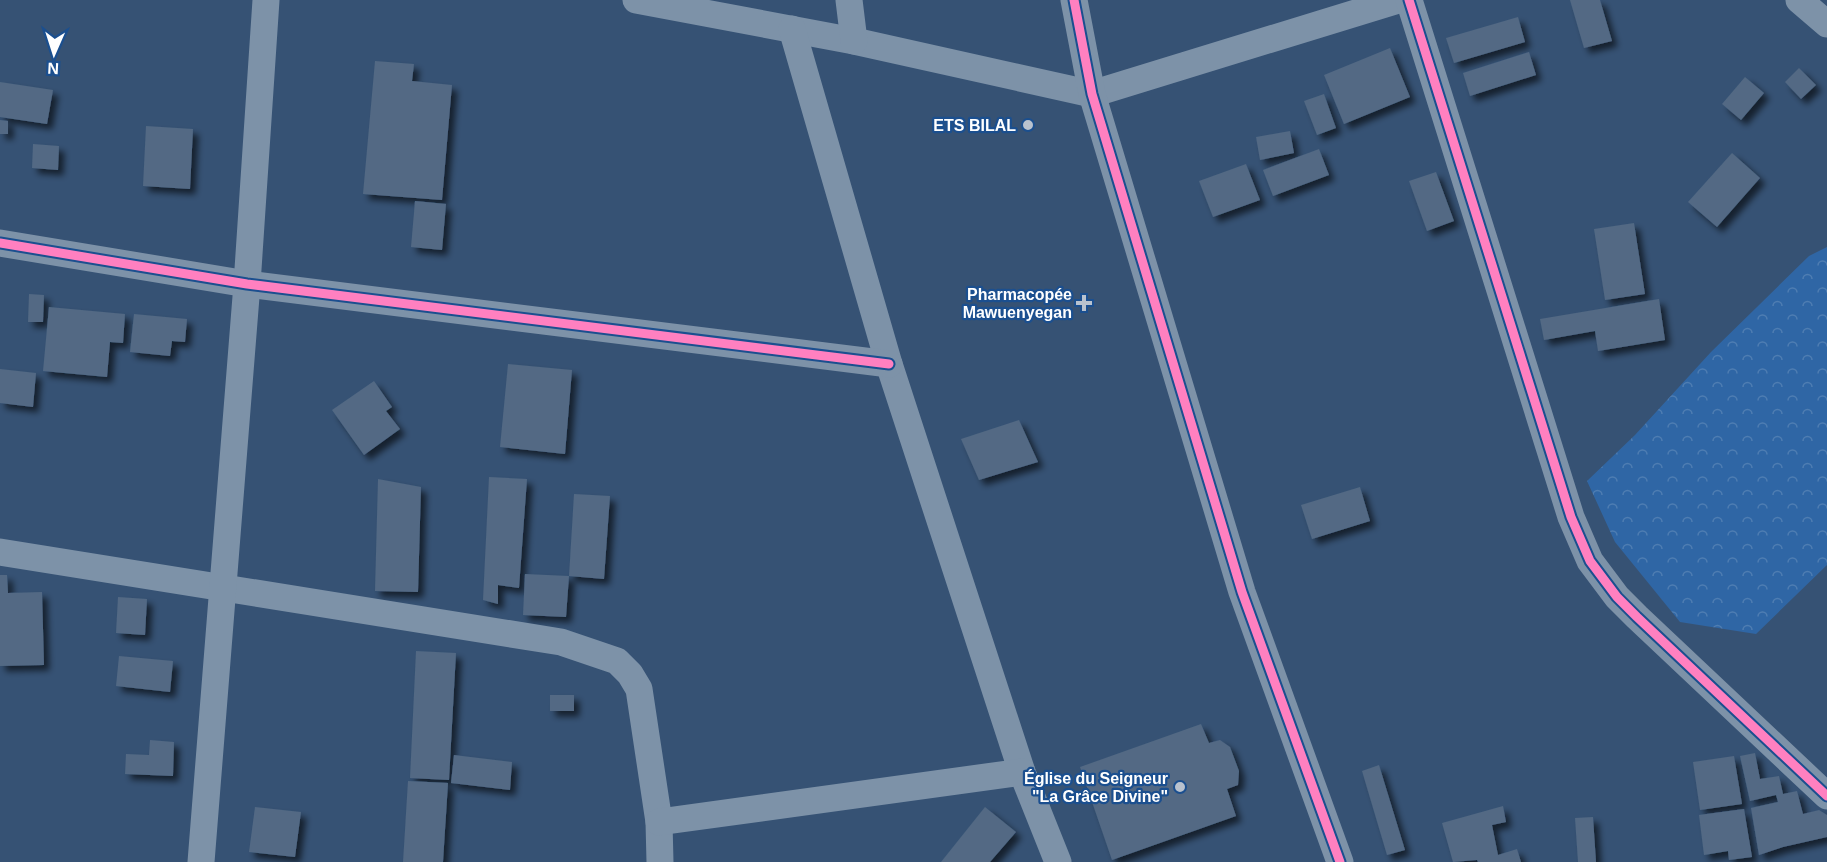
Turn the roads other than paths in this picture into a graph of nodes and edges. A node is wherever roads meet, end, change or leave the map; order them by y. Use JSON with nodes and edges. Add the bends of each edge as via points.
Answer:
{"nodes":[{"id":1,"x":266,"y":0,"type":"edge"},
{"id":2,"x":636,"y":0,"type":"edge"},
{"id":3,"x":849,"y":0,"type":"edge"},
{"id":4,"x":1074,"y":0,"type":"edge"},
{"id":5,"x":1398,"y":0,"type":"edge"},
{"id":6,"x":1409,"y":0,"type":"edge"},
{"id":7,"x":1799,"y":0,"type":"edge"},
{"id":8,"x":1827,"y":24,"type":"edge"},
{"id":9,"x":792,"y":29,"type":"junction"},
{"id":10,"x":854,"y":40,"type":"junction"},
{"id":11,"x":1092,"y":94,"type":"junction"},
{"id":12,"x":0,"y":243,"type":"edge"},
{"id":13,"x":247,"y":284,"type":"junction"},
{"id":14,"x":889,"y":364,"type":"junction"},
{"id":15,"x":0,"y":552,"type":"edge"},
{"id":16,"x":222,"y":587,"type":"junction"},
{"id":17,"x":1023,"y":772,"type":"junction"},
{"id":18,"x":1827,"y":796,"type":"edge"},
{"id":19,"x":659,"y":822,"type":"junction"},
{"id":20,"x":201,"y":862,"type":"edge"},
{"id":21,"x":660,"y":862,"type":"edge"},
{"id":22,"x":1058,"y":862,"type":"edge"},
{"id":23,"x":1340,"y":862,"type":"edge"}],
"edges":[{"from":1,"to":13,"type":"street"},
{"from":2,"to":9,"type":"street"},
{"from":3,"to":10,"type":"street"},
{"from":4,"to":11,"type":"street"},
{"from":5,"to":11,"type":"street"},
{"from":6,"to":18,"type":"street","via":[[1571,517],[1590,561],[1637,617]]},
{"from":7,"to":8,"type":"street"},
{"from":9,"to":10,"type":"street"},
{"from":9,"to":14,"type":"street"},
{"from":10,"to":11,"type":"street"},
{"from":11,"to":23,"type":"street","via":[[1242,592]]},
{"from":12,"to":13,"type":"street"},
{"from":13,"to":14,"type":"street"},
{"from":13,"to":16,"type":"street"},
{"from":14,"to":17,"type":"street"},
{"from":15,"to":16,"type":"street"},
{"from":16,"to":19,"type":"street","via":[[561,642],[618,661],[639,689]]},
{"from":16,"to":20,"type":"street"},
{"from":17,"to":19,"type":"street"},
{"from":17,"to":22,"type":"street"},
{"from":19,"to":21,"type":"street"}]}
